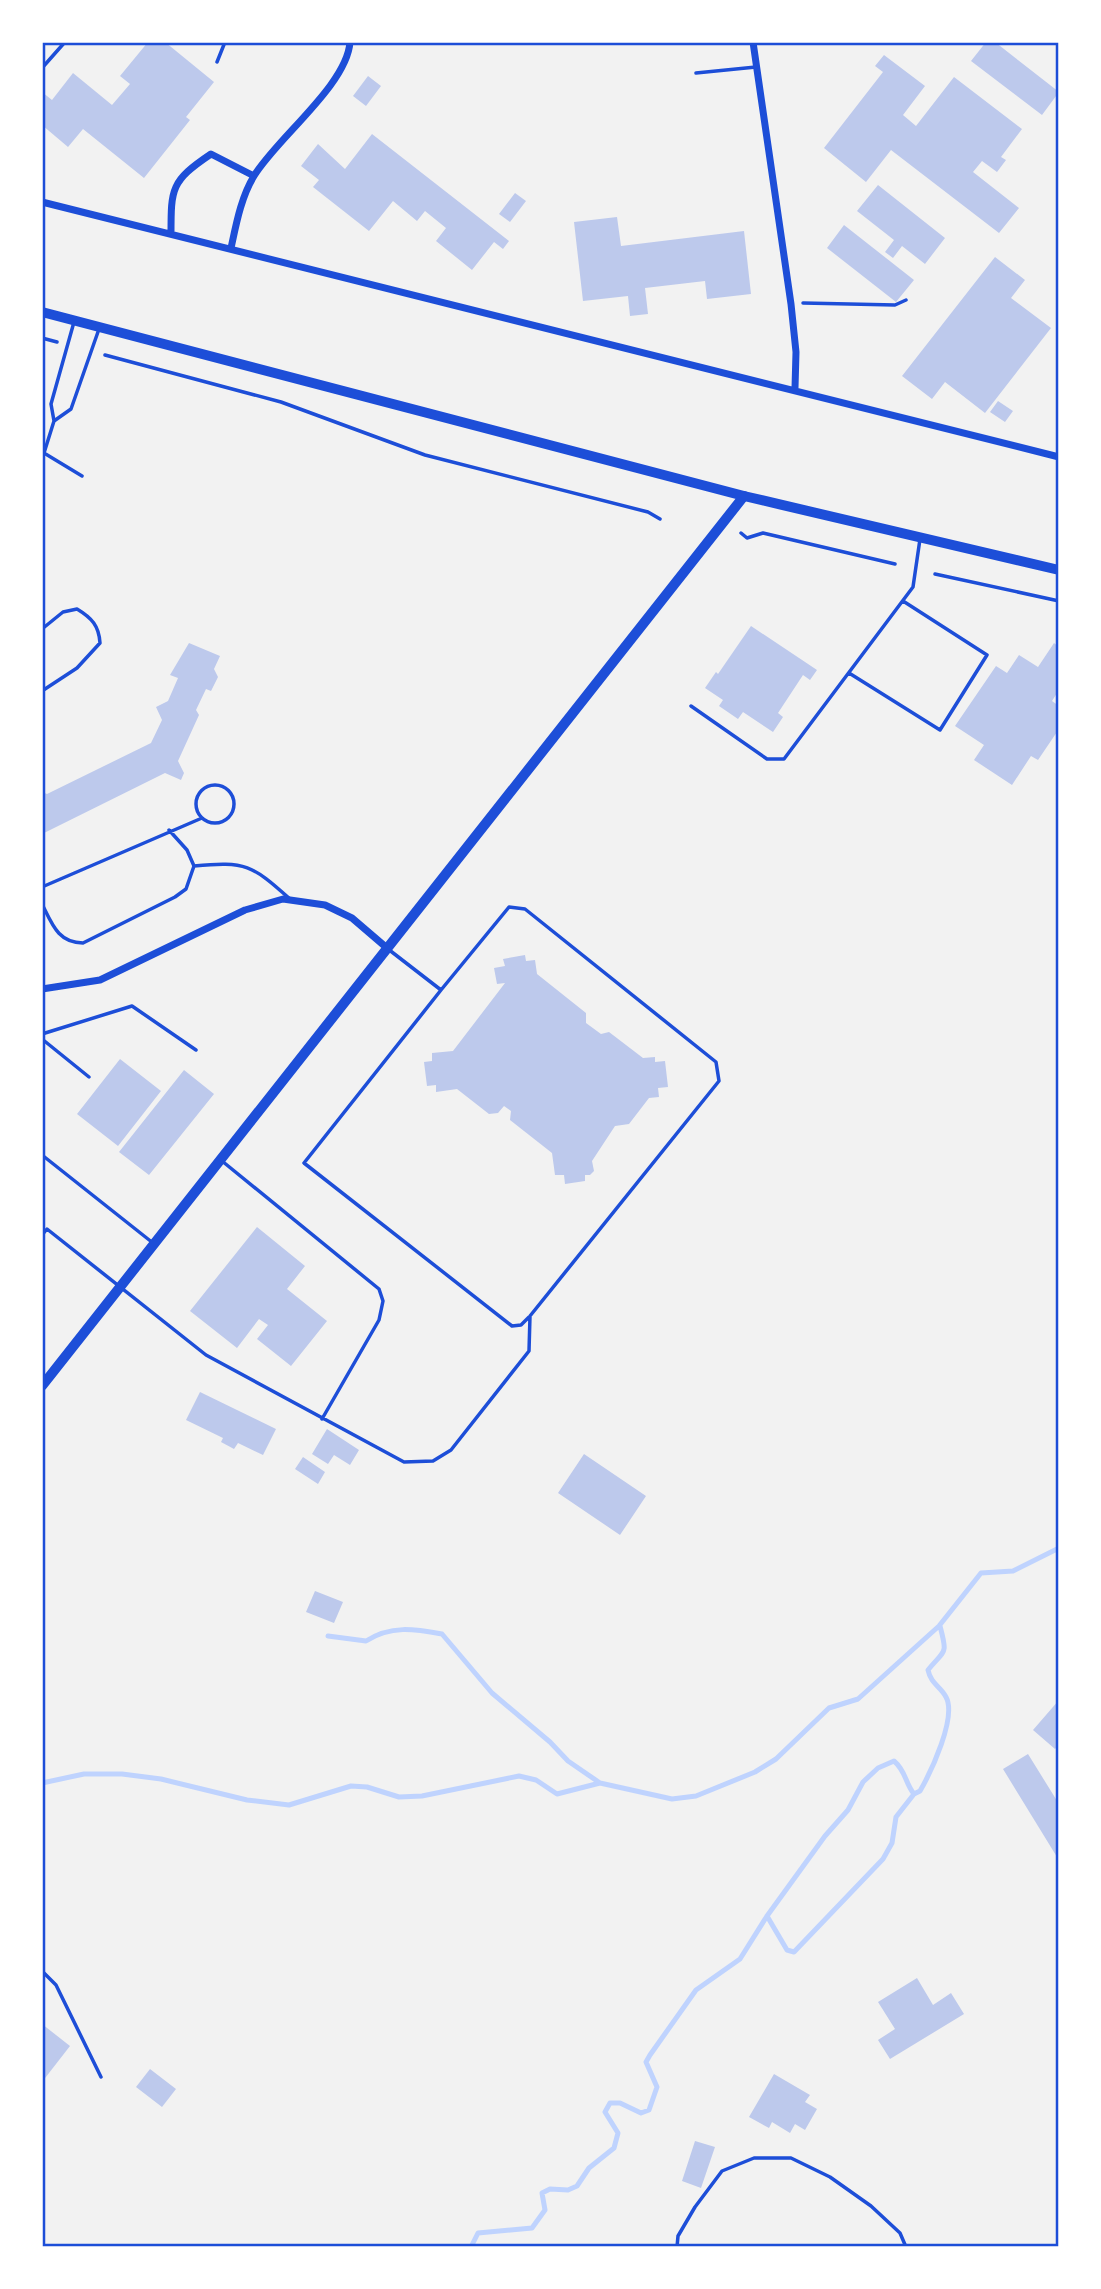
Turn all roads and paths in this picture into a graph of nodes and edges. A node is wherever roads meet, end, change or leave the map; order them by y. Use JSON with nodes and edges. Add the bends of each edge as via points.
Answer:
{"nodes":[{"id":1,"x":65,"y":42,"type":"edge"},
{"id":2,"x":225,"y":42,"type":"edge"},
{"id":3,"x":753,"y":42,"type":"edge"},
{"id":4,"x":352,"y":43,"type":"edge"},
{"id":5,"x":217,"y":62,"type":"dead end"},
{"id":6,"x":756,"y":67,"type":"junction"},
{"id":7,"x":42,"y":68,"type":"edge"},
{"id":8,"x":696,"y":73,"type":"dead end"},
{"id":9,"x":254,"y":176,"type":"junction"},
{"id":10,"x":42,"y":202,"type":"edge"},
{"id":11,"x":171,"y":234,"type":"junction"},
{"id":12,"x":231,"y":248,"type":"junction"},
{"id":13,"x":906,"y":300,"type":"dead end"},
{"id":14,"x":803,"y":303,"type":"dead end"},
{"id":15,"x":42,"y":312,"type":"edge"},
{"id":16,"x":74,"y":322,"type":"junction"},
{"id":17,"x":99,"y":329,"type":"junction"},
{"id":18,"x":42,"y":338,"type":"edge"},
{"id":19,"x":57,"y":342,"type":"dead end"},
{"id":20,"x":105,"y":355,"type":"dead end"},
{"id":21,"x":795,"y":388,"type":"junction"},
{"id":22,"x":54,"y":421,"type":"junction"},
{"id":23,"x":43,"y":451,"type":"edge"},
{"id":24,"x":1059,"y":457,"type":"edge"},
{"id":25,"x":42,"y":458,"type":"edge"},
{"id":26,"x":82,"y":476,"type":"dead end"},
{"id":27,"x":744,"y":496,"type":"junction"},
{"id":28,"x":660,"y":519,"type":"dead end"},
{"id":29,"x":741,"y":533,"type":"dead end"},
{"id":30,"x":921,"y":536,"type":"junction"},
{"id":31,"x":895,"y":564,"type":"dead end"},
{"id":32,"x":1059,"y":570,"type":"edge"},
{"id":33,"x":935,"y":574,"type":"dead end"},
{"id":34,"x":902,"y":601,"type":"junction"},
{"id":35,"x":1059,"y":601,"type":"edge"},
{"id":36,"x":42,"y":629,"type":"edge"},
{"id":37,"x":849,"y":673,"type":"junction"},
{"id":38,"x":42,"y":691,"type":"edge"},
{"id":39,"x":691,"y":706,"type":"dead end"},
{"id":40,"x":202,"y":818,"type":"junction"},
{"id":41,"x":169,"y":830,"type":"junction"},
{"id":42,"x":194,"y":866,"type":"junction"},
{"id":43,"x":42,"y":887,"type":"edge"},
{"id":44,"x":292,"y":900,"type":"junction"},
{"id":45,"x":42,"y":904,"type":"edge"},
{"id":46,"x":387,"y":948,"type":"junction"},
{"id":47,"x":42,"y":989,"type":"edge"},
{"id":48,"x":441,"y":990,"type":"junction"},
{"id":49,"x":42,"y":1034,"type":"edge"},
{"id":50,"x":42,"y":1039,"type":"edge"},
{"id":51,"x":196,"y":1050,"type":"dead end"},
{"id":52,"x":89,"y":1077,"type":"dead end"},
{"id":53,"x":42,"y":1155,"type":"edge"},
{"id":54,"x":220,"y":1160,"type":"junction"},
{"id":55,"x":42,"y":1235,"type":"edge"},
{"id":56,"x":155,"y":1244,"type":"junction"},
{"id":57,"x":120,"y":1288,"type":"junction"},
{"id":58,"x":530,"y":1316,"type":"junction"},
{"id":59,"x":42,"y":1386,"type":"edge"},
{"id":60,"x":322,"y":1419,"type":"junction"},
{"id":61,"x":42,"y":1971,"type":"edge"},
{"id":62,"x":101,"y":2077,"type":"dead end"},
{"id":63,"x":677,"y":2247,"type":"edge"},
{"id":64,"x":906,"y":2247,"type":"edge"}],
"edges":[{"from":1,"to":7,"type":"lane"},
{"from":2,"to":5,"type":"lane"},
{"from":3,"to":6,"type":"street"},
{"from":4,"to":9,"type":"street","via":[[344,67]]},
{"from":6,"to":8,"type":"lane"},
{"from":6,"to":21,"type":"street","via":[[791,304]]},
{"from":9,"to":11,"type":"street","via":[[211,154],[186,171],[171,193]]},
{"from":9,"to":12,"type":"street"},
{"from":10,"to":11,"type":"street"},
{"from":11,"to":12,"type":"street"},
{"from":12,"to":21,"type":"street"},
{"from":13,"to":14,"type":"path","via":[[895,305]]},
{"from":15,"to":16,"type":"main road"},
{"from":16,"to":17,"type":"main road"},
{"from":16,"to":22,"type":"lane","via":[[51,404]]},
{"from":17,"to":22,"type":"lane","via":[[71,409]]},
{"from":17,"to":27,"type":"main road"},
{"from":18,"to":19,"type":"path"},
{"from":20,"to":28,"type":"path","via":[[281,402],[425,455],[648,512]]},
{"from":21,"to":24,"type":"street"},
{"from":22,"to":23,"type":"lane"},
{"from":23,"to":25,"type":"lane"},
{"from":23,"to":26,"type":"lane"},
{"from":27,"to":30,"type":"main road"},
{"from":27,"to":46,"type":"street"},
{"from":29,"to":31,"type":"path","via":[[747,538],[763,533]]},
{"from":30,"to":32,"type":"main road"},
{"from":30,"to":34,"type":"lane","via":[[913,587]]},
{"from":33,"to":35,"type":"path"},
{"from":34,"to":37,"type":"lane"},
{"from":34,"to":37,"type":"lane","via":[[987,655],[940,730]]},
{"from":36,"to":38,"type":"lane","via":[[63,612],[77,609],[90,617],[100,643],[77,668]]},
{"from":37,"to":39,"type":"lane","via":[[784,759],[767,758]]},
{"from":40,"to":40,"type":"lane","via":[[215,823],[229,817],[233,803],[227,790],[214,785],[201,792],[196,805]]},
{"from":40,"to":41,"type":"lane"},
{"from":41,"to":42,"type":"lane"},
{"from":41,"to":43,"type":"lane"},
{"from":42,"to":44,"type":"lane","via":[[246,865]]},
{"from":42,"to":45,"type":"lane","via":[[186,889],[175,897],[83,943],[62,937]]},
{"from":44,"to":46,"type":"street","via":[[325,905],[352,918]]},
{"from":44,"to":47,"type":"street","via":[[245,911],[100,980]]},
{"from":46,"to":48,"type":"lane"},
{"from":46,"to":54,"type":"street"},
{"from":48,"to":58,"type":"lane","via":[[304,1163],[512,1326]]},
{"from":48,"to":58,"type":"lane","via":[[509,907],[525,909],[716,1062],[719,1081]]},
{"from":49,"to":51,"type":"lane","via":[[132,1006]]},
{"from":50,"to":52,"type":"lane"},
{"from":53,"to":56,"type":"lane"},
{"from":54,"to":56,"type":"street"},
{"from":54,"to":60,"type":"lane","via":[[379,1289],[383,1301],[379,1320]]},
{"from":55,"to":57,"type":"lane","via":[[47,1229]]},
{"from":56,"to":57,"type":"street"},
{"from":57,"to":59,"type":"street"},
{"from":57,"to":60,"type":"lane","via":[[206,1355]]},
{"from":58,"to":60,"type":"lane","via":[[529,1351],[451,1450],[433,1461],[404,1462]]},
{"from":61,"to":62,"type":"lane","via":[[55,1985]]},
{"from":63,"to":64,"type":"lane","via":[[678,2236],[695,2207],[722,2171],[754,2158],[791,2158],[830,2177],[900,2233]]}]}
